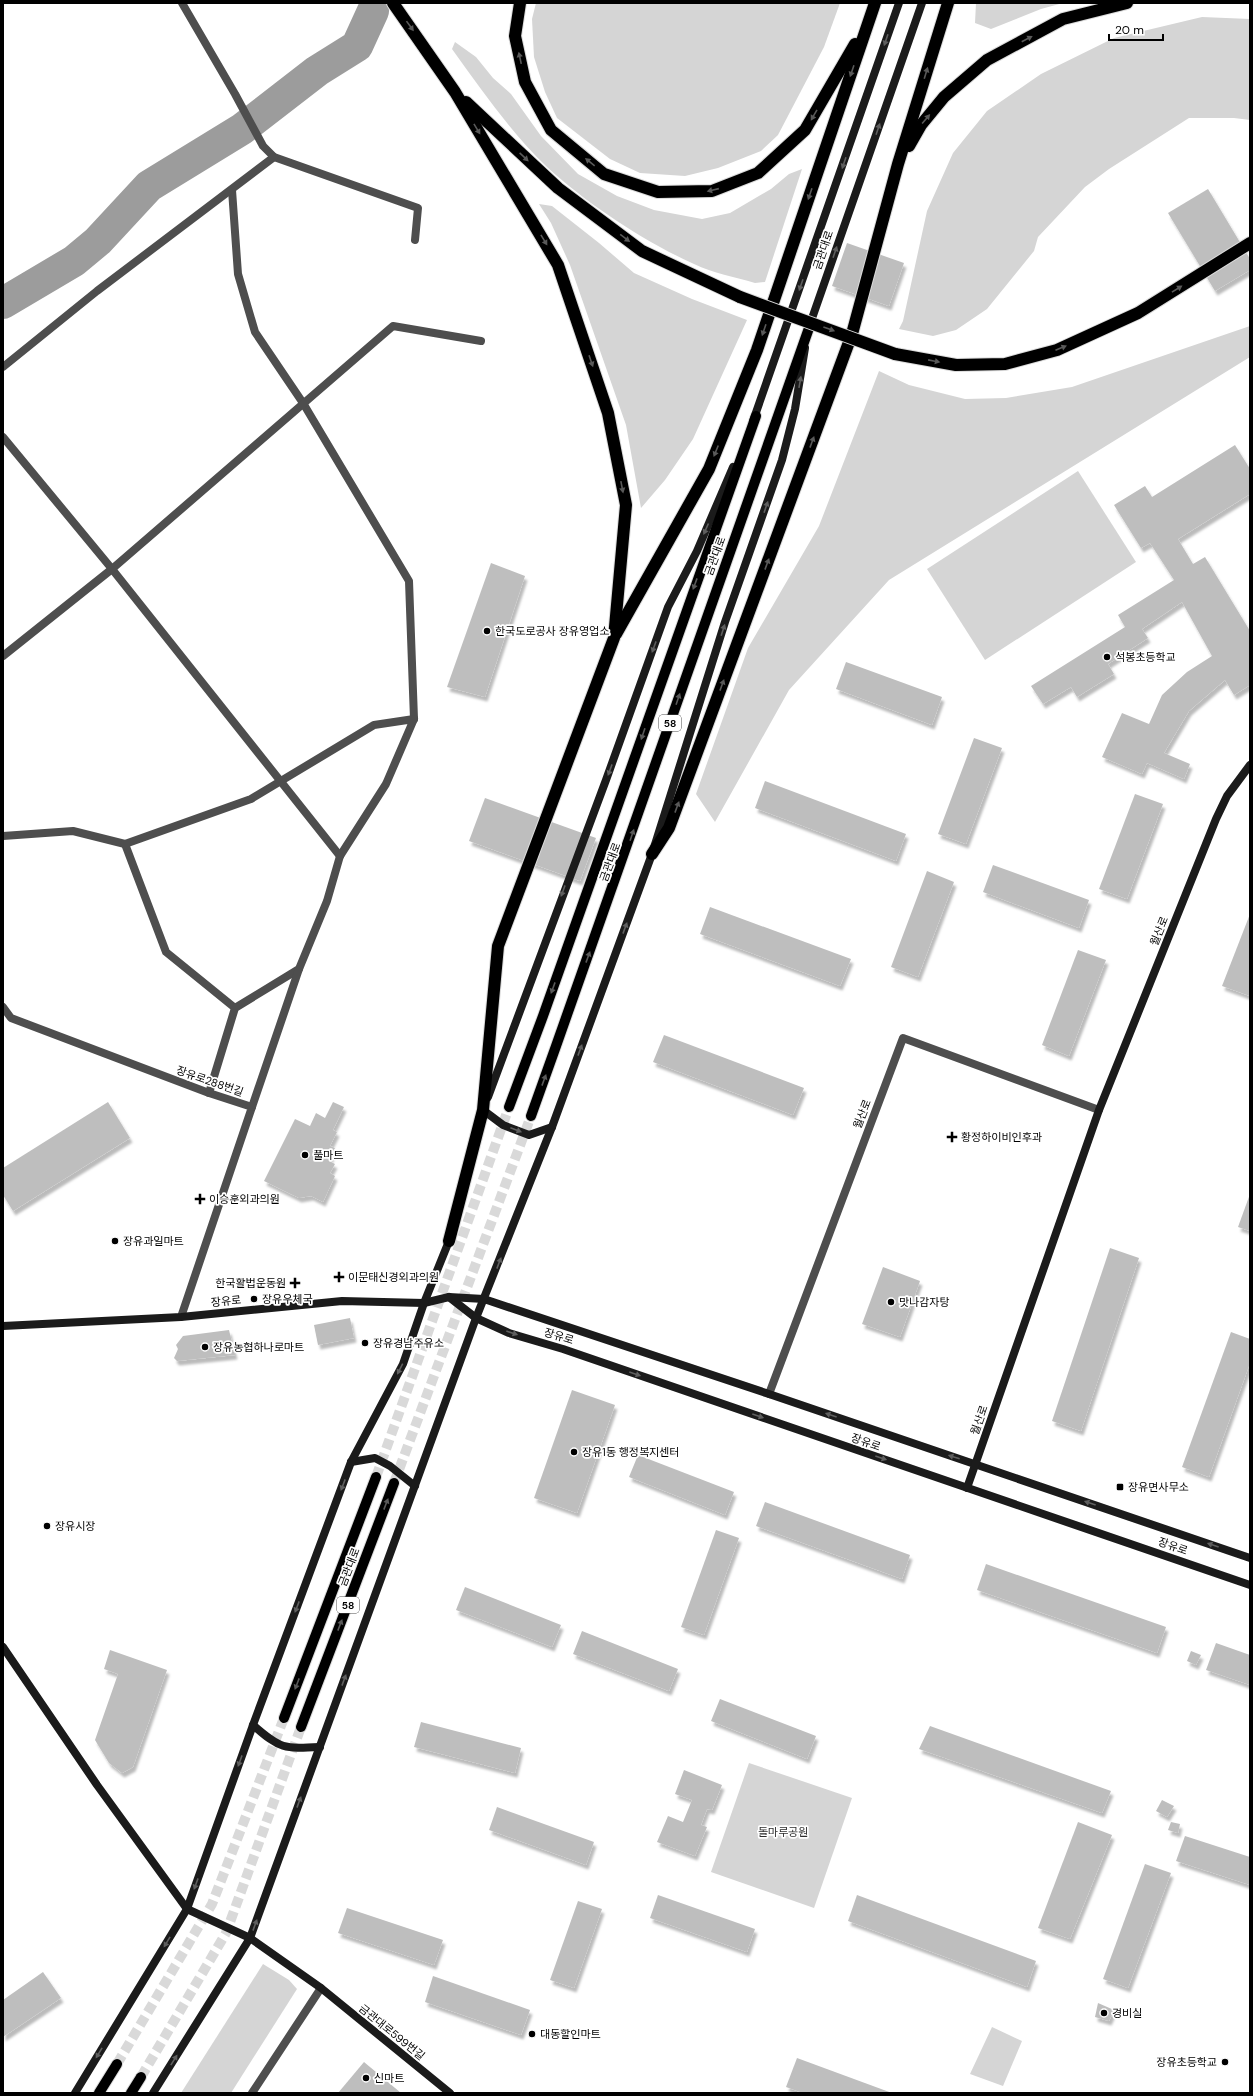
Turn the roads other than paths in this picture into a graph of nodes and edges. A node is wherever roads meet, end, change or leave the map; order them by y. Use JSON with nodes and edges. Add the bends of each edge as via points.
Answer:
{"nodes":[{"id":1,"x":182,"y":3,"type":"edge"},
{"id":2,"x":393,"y":3,"type":"edge"},
{"id":3,"x":520,"y":3,"type":"edge"},
{"id":4,"x":875,"y":3,"type":"edge"},
{"id":5,"x":899,"y":3,"type":"edge"},
{"id":6,"x":922,"y":3,"type":"edge"},
{"id":7,"x":948,"y":3,"type":"edge"},
{"id":8,"x":1127,"y":3,"type":"edge"},
{"id":9,"x":869,"y":20,"type":"junction"},
{"id":10,"x":455,"y":92,"type":"junction"},
{"id":11,"x":274,"y":157,"type":"junction"},
{"id":12,"x":898,"y":164,"type":"junction"},
{"id":13,"x":232,"y":190,"type":"junction"},
{"id":14,"x":415,"y":240,"type":"dead end"},
{"id":15,"x":1250,"y":243,"type":"edge"},
{"id":16,"x":809,"y":328,"type":"junction"},
{"id":17,"x":481,"y":341,"type":"dead end"},
{"id":18,"x":3,"y":367,"type":"edge"},
{"id":19,"x":303,"y":403,"type":"junction"},
{"id":20,"x":756,"y":416,"type":"junction"},
{"id":21,"x":3,"y":437,"type":"edge"},
{"id":22,"x":112,"y":569,"type":"junction"},
{"id":23,"x":614,"y":638,"type":"junction"},
{"id":24,"x":3,"y":656,"type":"edge"},
{"id":25,"x":414,"y":719,"type":"junction"},
{"id":26,"x":1250,"y":765,"type":"edge"},
{"id":27,"x":282,"y":782,"type":"junction"},
{"id":28,"x":3,"y":836,"type":"edge"},
{"id":29,"x":125,"y":844,"type":"junction"},
{"id":30,"x":652,"y":854,"type":"junction"},
{"id":31,"x":340,"y":856,"type":"junction"},
{"id":32,"x":299,"y":969,"type":"junction"},
{"id":33,"x":3,"y":1007,"type":"edge"},
{"id":34,"x":235,"y":1008,"type":"junction"},
{"id":35,"x":209,"y":1093,"type":"junction"},
{"id":36,"x":252,"y":1107,"type":"junction"},
{"id":37,"x":509,"y":1107,"type":"tunnel mouth"},
{"id":38,"x":483,"y":1110,"type":"junction"},
{"id":39,"x":1099,"y":1110,"type":"junction"},
{"id":40,"x":531,"y":1116,"type":"tunnel mouth"},
{"id":41,"x":552,"y":1128,"type":"junction"},
{"id":42,"x":449,"y":1241,"type":"joint"},
{"id":43,"x":449,"y":1298,"type":"junction"},
{"id":44,"x":484,"y":1299,"type":"junction"},
{"id":45,"x":424,"y":1303,"type":"junction"},
{"id":46,"x":181,"y":1317,"type":"junction"},
{"id":47,"x":476,"y":1318,"type":"junction"},
{"id":48,"x":3,"y":1326,"type":"edge"},
{"id":49,"x":769,"y":1394,"type":"junction"},
{"id":50,"x":351,"y":1462,"type":"junction"},
{"id":51,"x":976,"y":1464,"type":"junction"},
{"id":52,"x":376,"y":1477,"type":"tunnel mouth"},
{"id":53,"x":394,"y":1482,"type":"tunnel mouth"},
{"id":54,"x":415,"y":1486,"type":"junction"},
{"id":55,"x":967,"y":1488,"type":"junction"},
{"id":56,"x":1250,"y":1558,"type":"edge"},
{"id":57,"x":1250,"y":1584,"type":"edge"},
{"id":58,"x":3,"y":1648,"type":"edge"},
{"id":59,"x":284,"y":1718,"type":"tunnel mouth"},
{"id":60,"x":253,"y":1725,"type":"junction"},
{"id":61,"x":302,"y":1727,"type":"tunnel mouth"},
{"id":62,"x":320,"y":1747,"type":"junction"},
{"id":63,"x":187,"y":1909,"type":"junction"},
{"id":64,"x":250,"y":1938,"type":"junction"},
{"id":65,"x":321,"y":1988,"type":"junction"},
{"id":66,"x":116,"y":2064,"type":"tunnel mouth"},
{"id":67,"x":141,"y":2077,"type":"tunnel mouth"},
{"id":68,"x":75,"y":2093,"type":"edge"},
{"id":69,"x":98,"y":2093,"type":"edge"},
{"id":70,"x":130,"y":2093,"type":"edge"},
{"id":71,"x":153,"y":2093,"type":"edge"},
{"id":72,"x":252,"y":2093,"type":"edge"},
{"id":73,"x":450,"y":2093,"type":"edge"}],
"edges":[{"from":1,"to":11,"type":"street","via":[[263,146]]},
{"from":2,"to":10,"type":"highway","one_way":true},
{"from":9,"to":3,"type":"highway","one_way":true,"via":[[805,130],[758,173],[712,191],[658,192],[604,174],[551,130],[525,82],[515,36]]},
{"from":4,"to":9,"type":"highway"},
{"from":5,"to":20,"type":"main road","name":"금관대로","one_way":true},
{"from":16,"to":6,"type":"main road","name":"금관대로","one_way":true},
{"from":12,"to":7,"type":"highway","one_way":true},
{"from":12,"to":8,"type":"highway","one_way":true,"via":[[921,125],[944,98],[987,60],[1063,20]]},
{"from":9,"to":23,"type":"highway","one_way":true,"via":[[757,350],[709,469]]},
{"from":10,"to":15,"type":"highway","one_way":true,"bridge":true,"via":[[558,188],[642,251],[740,297],[895,354],[956,365],[1005,364],[1057,350],[1138,313]]},
{"from":10,"to":23,"type":"highway","one_way":true,"via":[[558,265],[608,413],[626,505]]},
{"from":11,"to":13,"type":"street"},
{"from":11,"to":14,"type":"street","via":[[418,208]]},
{"from":30,"to":12,"type":"highway","one_way":true,"via":[[669,828],[852,334]]},
{"from":13,"to":18,"type":"street","via":[[97,291]]},
{"from":13,"to":19,"type":"street","via":[[238,274],[255,332]]},
{"from":30,"to":16,"type":"main road","one_way":true,"via":[[725,622],[782,460],[795,409]]},
{"from":40,"to":16,"type":"main road","name":"금관대로","number":"58","one_way":true},
{"from":17,"to":19,"type":"street","via":[[393,326]]},
{"from":19,"to":22,"type":"street"},
{"from":19,"to":25,"type":"street","via":[[409,581]]},
{"from":20,"to":37,"type":"main road","name":"금관대로","number":"58","one_way":true},
{"from":20,"to":38,"type":"main road","one_way":true,"via":[[697,551],[668,607]]},
{"from":21,"to":22,"type":"street"},
{"from":22,"to":24,"type":"street"},
{"from":22,"to":27,"type":"street"},
{"from":23,"to":38,"type":"highway","via":[[498,946]]},
{"from":25,"to":27,"type":"street","via":[[374,725]]},
{"from":25,"to":31,"type":"street","via":[[386,784]]},
{"from":26,"to":39,"type":"main road","name":"월산로","via":[[1227,796],[1216,818]]},
{"from":27,"to":29,"type":"street","via":[[251,799]]},
{"from":27,"to":31,"type":"street"},
{"from":28,"to":29,"type":"street","via":[[73,831]]},
{"from":29,"to":34,"type":"street","via":[[166,952]]},
{"from":41,"to":30,"type":"main road","one_way":true},
{"from":31,"to":32,"type":"street","via":[[327,901]]},
{"from":32,"to":34,"type":"street"},
{"from":32,"to":36,"type":"street"},
{"from":33,"to":35,"type":"street","name":"장유로288번길","via":[[11,1018]]},
{"from":34,"to":35,"type":"street"},
{"from":35,"to":36,"type":"street","name":"장유로288번길"},
{"from":36,"to":46,"type":"street","name":"장유로288번길"},
{"from":38,"to":41,"type":"main road","one_way":true,"via":[[503,1125],[529,1135]]},
{"from":38,"to":42,"type":"highway"},
{"from":39,"to":49,"type":"street","name":"월산로","via":[[903,1038]]},
{"from":39,"to":51,"type":"main road","name":"월산로"},
{"from":44,"to":41,"type":"main road","one_way":true},
{"from":42,"to":45,"type":"main road"},
{"from":43,"to":44,"type":"main road","name":"장유로"},
{"from":43,"to":45,"type":"main road","name":"장유로"},
{"from":43,"to":47,"type":"main road","name":"장유로"},
{"from":44,"to":47,"type":"main road"},
{"from":44,"to":49,"type":"main road","name":"장유로"},
{"from":45,"to":46,"type":"main road","name":"장유로","via":[[342,1301]]},
{"from":45,"to":50,"type":"main road","one_way":true,"via":[[403,1364]]},
{"from":46,"to":48,"type":"main road","name":"장유로"},
{"from":47,"to":54,"type":"main road"},
{"from":47,"to":55,"type":"main road","name":"장유로","one_way":true,"via":[[509,1333],[564,1349]]},
{"from":51,"to":49,"type":"main road","name":"장유로","one_way":true},
{"from":50,"to":54,"type":"main road","via":[[375,1458],[390,1466]]},
{"from":50,"to":60,"type":"main road","one_way":true},
{"from":51,"to":55,"type":"main road","name":"월산로"},
{"from":56,"to":51,"type":"main road","name":"장유로","one_way":true},
{"from":52,"to":59,"type":"main road","name":"금관대로","number":"58","one_way":true},
{"from":61,"to":53,"type":"main road","name":"금관대로","number":"58","one_way":true},
{"from":62,"to":54,"type":"main road","one_way":true},
{"from":55,"to":57,"type":"main road","name":"장유로"},
{"from":58,"to":63,"type":"main road","via":[[97,1785]]},
{"from":60,"to":62,"type":"main road","via":[[271,1741],[290,1749]]},
{"from":60,"to":63,"type":"main road","one_way":true},
{"from":64,"to":62,"type":"main road","one_way":true},
{"from":63,"to":64,"type":"main road","name":"금관대로599번길"},
{"from":63,"to":68,"type":"main road","one_way":true},
{"from":64,"to":65,"type":"main road","name":"금관대로599번길"},
{"from":71,"to":64,"type":"main road","one_way":true},
{"from":65,"to":72,"type":"street"},
{"from":65,"to":73,"type":"main road","name":"금관대로599번길"},
{"from":66,"to":69,"type":"main road"},
{"from":67,"to":70,"type":"main road"}]}
